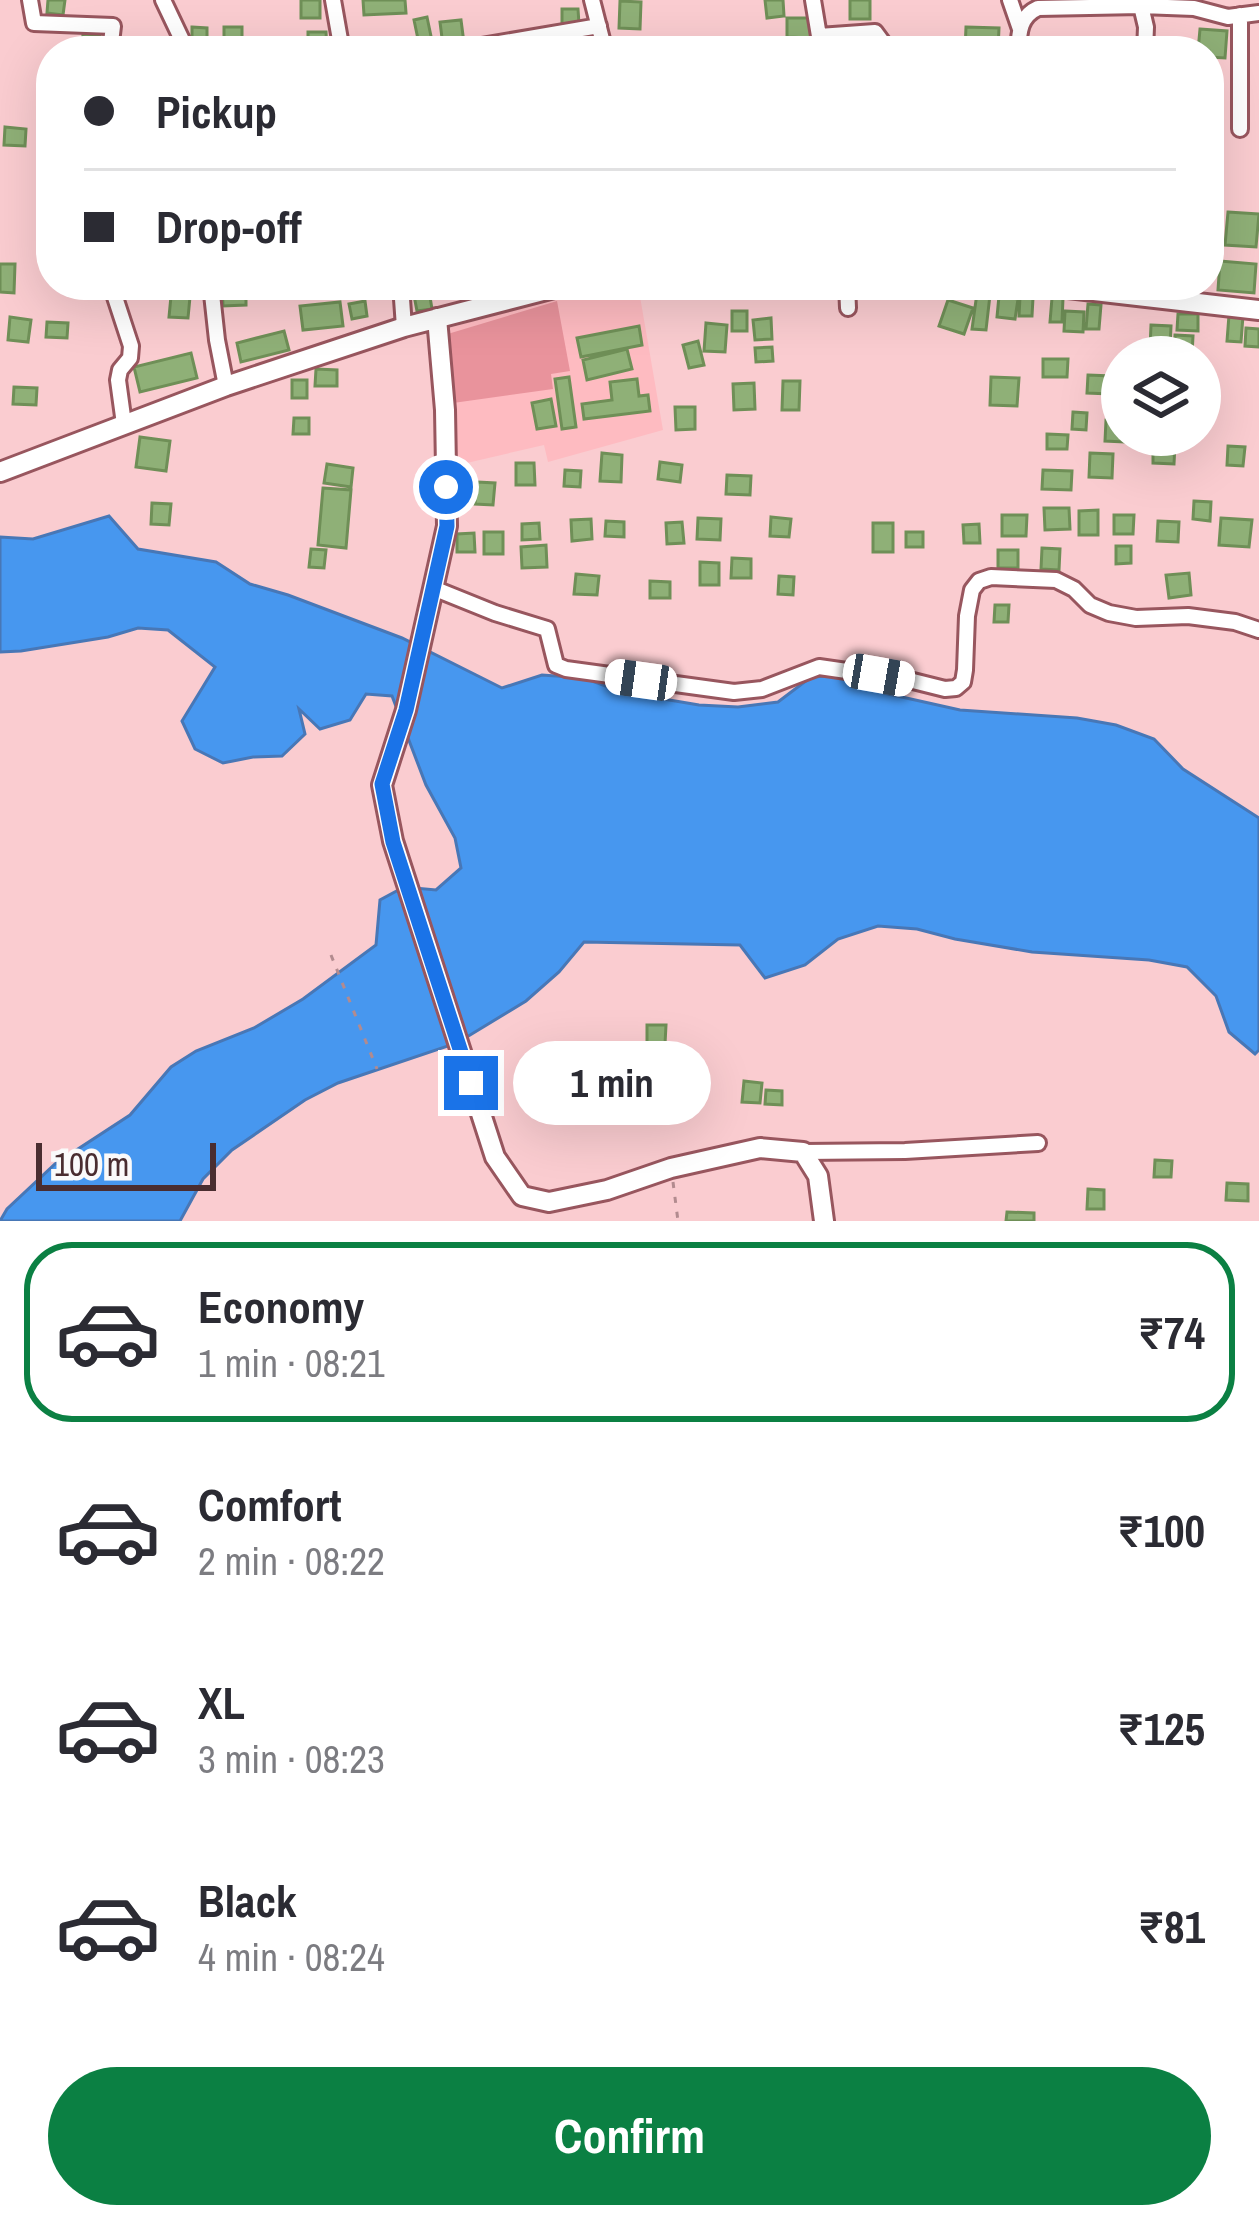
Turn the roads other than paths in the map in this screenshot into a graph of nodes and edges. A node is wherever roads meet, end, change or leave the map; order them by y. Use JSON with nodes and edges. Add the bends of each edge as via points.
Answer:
{"nodes":[{"id":1,"x":30,"y":0,"type":"edge"},
{"id":2,"x":163,"y":0,"type":"edge"},
{"id":3,"x":333,"y":0,"type":"edge"},
{"id":4,"x":592,"y":0,"type":"edge"},
{"id":5,"x":813,"y":0,"type":"edge"},
{"id":6,"x":1010,"y":0,"type":"edge"},
{"id":7,"x":1141,"y":6,"type":"junction"},
{"id":8,"x":1259,"y":13,"type":"edge"},
{"id":9,"x":1240,"y":15,"type":"junction"},
{"id":10,"x":599,"y":26,"type":"junction"},
{"id":11,"x":1020,"y":29,"type":"junction"},
{"id":12,"x":112,"y":36,"type":"edge"},
{"id":13,"x":180,"y":36,"type":"edge"},
{"id":14,"x":339,"y":36,"type":"edge"},
{"id":15,"x":540,"y":36,"type":"edge"},
{"id":16,"x":601,"y":36,"type":"edge"},
{"id":17,"x":819,"y":36,"type":"edge"},
{"id":18,"x":1019,"y":36,"type":"edge"},
{"id":19,"x":1146,"y":36,"type":"edge"},
{"id":20,"x":1240,"y":129,"type":"dead end"},
{"id":21,"x":117,"y":300,"type":"edge"},
{"id":22,"x":213,"y":300,"type":"edge"},
{"id":23,"x":401,"y":300,"type":"edge"},
{"id":24,"x":507,"y":300,"type":"edge"},
{"id":25,"x":848,"y":300,"type":"edge"},
{"id":26,"x":1172,"y":300,"type":"edge"},
{"id":27,"x":848,"y":308,"type":"dead end"},
{"id":28,"x":1259,"y":310,"type":"edge"},
{"id":29,"x":436,"y":318,"type":"junction"},
{"id":30,"x":404,"y":327,"type":"junction"},
{"id":31,"x":226,"y":386,"type":"junction"},
{"id":32,"x":124,"y":424,"type":"junction"},
{"id":33,"x":0,"y":472,"type":"edge"},
{"id":34,"x":433,"y":588,"type":"junction"},
{"id":35,"x":1259,"y":630,"type":"edge"},
{"id":36,"x":1038,"y":1143,"type":"dead end"},
{"id":37,"x":802,"y":1152,"type":"junction"},
{"id":38,"x":824,"y":1221,"type":"edge"}],
"edges":[{"from":1,"to":12,"type":"street","via":[[34,23],[113,26]]},
{"from":2,"to":13,"type":"street"},
{"from":3,"to":14,"type":"street"},
{"from":4,"to":10,"type":"street"},
{"from":5,"to":17,"type":"street"},
{"from":6,"to":11,"type":"street"},
{"from":7,"to":9,"type":"street"},
{"from":7,"to":11,"type":"street","via":[[1038,8]]},
{"from":7,"to":19,"type":"street"},
{"from":8,"to":9,"type":"street"},
{"from":9,"to":20,"type":"street"},
{"from":10,"to":15,"type":"street"},
{"from":10,"to":16,"type":"street"},
{"from":11,"to":18,"type":"street"},
{"from":21,"to":32,"type":"street","via":[[131,346],[118,380]]},
{"from":22,"to":31,"type":"street"},
{"from":23,"to":30,"type":"street"},
{"from":24,"to":29,"type":"main road"},
{"from":25,"to":27,"type":"street"},
{"from":26,"to":28,"type":"main road"},
{"from":29,"to":30,"type":"main road"},
{"from":29,"to":34,"type":"main road","via":[[447,526]]},
{"from":30,"to":31,"type":"main road"},
{"from":31,"to":32,"type":"main road"},
{"from":32,"to":33,"type":"main road"},
{"from":34,"to":35,"type":"street","via":[[548,629],[556,665],[566,669],[734,692],[819,667],[956,688],[972,590],[991,577],[1056,580],[1109,613]]},
{"from":34,"to":37,"type":"main road","via":[[382,784],[495,1157],[522,1196],[549,1202],[760,1148]]},
{"from":36,"to":37,"type":"street"},
{"from":37,"to":38,"type":"main road","via":[[818,1176]]}]}
